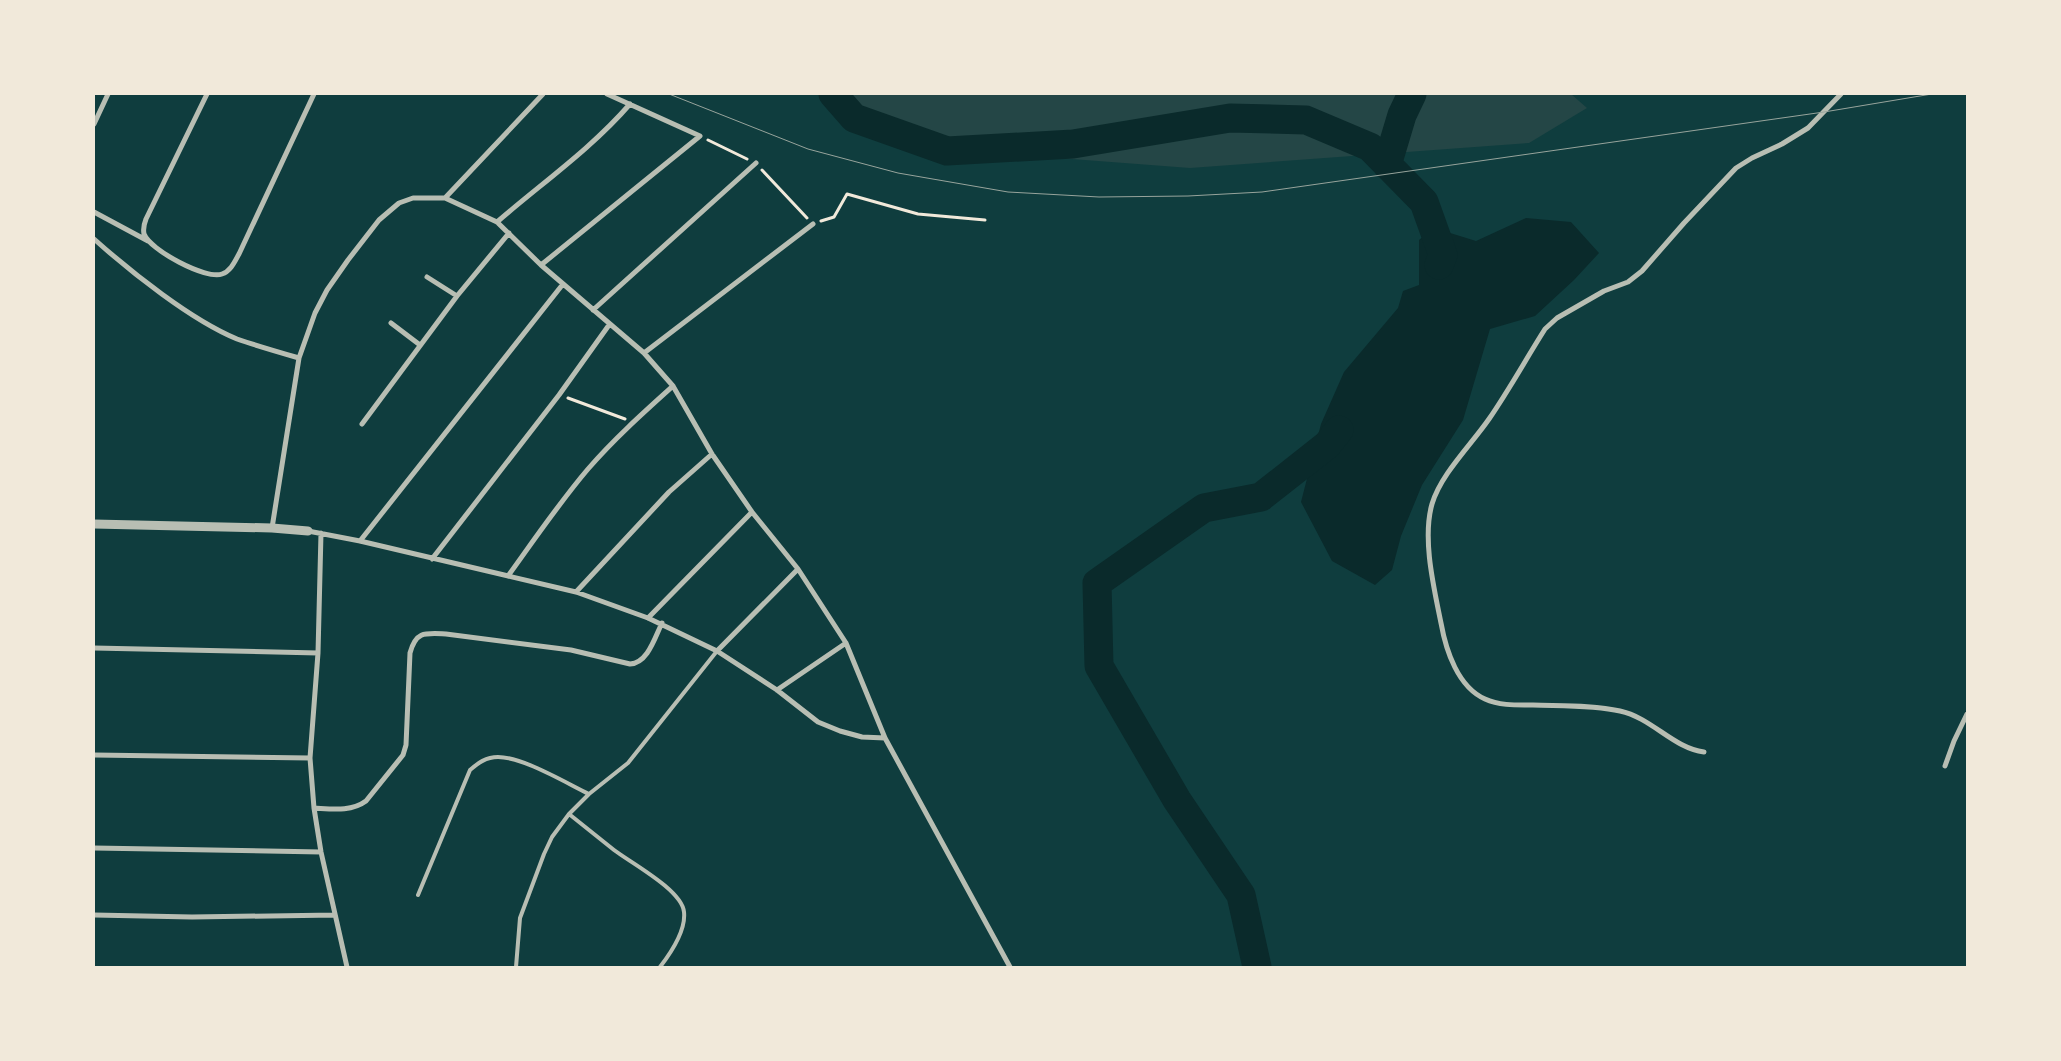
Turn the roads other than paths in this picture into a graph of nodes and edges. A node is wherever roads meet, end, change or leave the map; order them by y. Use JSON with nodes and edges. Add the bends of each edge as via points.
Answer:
{"nodes":[{"id":1,"x":108,"y":94,"type":"edge"},
{"id":2,"x":207,"y":94,"type":"edge"},
{"id":3,"x":314,"y":94,"type":"edge"},
{"id":4,"x":543,"y":94,"type":"edge"},
{"id":5,"x":607,"y":94,"type":"edge"},
{"id":6,"x":1841,"y":94,"type":"edge"},
{"id":7,"x":630,"y":104,"type":"junction"},
{"id":8,"x":94,"y":124,"type":"edge"},
{"id":9,"x":756,"y":163,"type":"road end"},
{"id":10,"x":445,"y":198,"type":"junction"},
{"id":11,"x":94,"y":212,"type":"edge"},
{"id":12,"x":497,"y":222,"type":"junction"},
{"id":13,"x":813,"y":224,"type":"road end"},
{"id":14,"x":509,"y":233,"type":"junction"},
{"id":15,"x":94,"y":239,"type":"edge"},
{"id":16,"x":149,"y":241,"type":"junction"},
{"id":17,"x":541,"y":265,"type":"junction"},
{"id":18,"x":427,"y":277,"type":"dead end"},
{"id":19,"x":563,"y":284,"type":"junction"},
{"id":20,"x":457,"y":296,"type":"junction"},
{"id":21,"x":593,"y":310,"type":"junction"},
{"id":22,"x":391,"y":323,"type":"dead end"},
{"id":23,"x":609,"y":325,"type":"junction"},
{"id":24,"x":420,"y":345,"type":"junction"},
{"id":25,"x":644,"y":353,"type":"junction"},
{"id":26,"x":299,"y":358,"type":"junction"},
{"id":27,"x":673,"y":386,"type":"junction"},
{"id":28,"x":362,"y":424,"type":"dead end"},
{"id":29,"x":712,"y":454,"type":"junction"},
{"id":30,"x":752,"y":512,"type":"junction"},
{"id":31,"x":94,"y":524,"type":"edge"},
{"id":32,"x":272,"y":528,"type":"junction"},
{"id":33,"x":308,"y":531,"type":"joint"},
{"id":34,"x":321,"y":533,"type":"junction"},
{"id":35,"x":360,"y":541,"type":"junction"},
{"id":36,"x":432,"y":559,"type":"junction"},
{"id":37,"x":798,"y":569,"type":"junction"},
{"id":38,"x":508,"y":576,"type":"junction"},
{"id":39,"x":576,"y":592,"type":"junction"},
{"id":40,"x":648,"y":618,"type":"junction"},
{"id":41,"x":662,"y":623,"type":"junction"},
{"id":42,"x":846,"y":643,"type":"junction"},
{"id":43,"x":94,"y":648,"type":"edge"},
{"id":44,"x":717,"y":651,"type":"junction"},
{"id":45,"x":318,"y":653,"type":"junction"},
{"id":46,"x":777,"y":690,"type":"junction"},
{"id":47,"x":1967,"y":714,"type":"edge"},
{"id":48,"x":885,"y":738,"type":"junction"},
{"id":49,"x":1704,"y":752,"type":"dead end"},
{"id":50,"x":94,"y":756,"type":"edge"},
{"id":51,"x":310,"y":758,"type":"junction"},
{"id":52,"x":1945,"y":766,"type":"dead end"},
{"id":53,"x":589,"y":794,"type":"junction"},
{"id":54,"x":314,"y":808,"type":"junction"},
{"id":55,"x":569,"y":814,"type":"junction"},
{"id":56,"x":94,"y":848,"type":"edge"},
{"id":57,"x":321,"y":852,"type":"junction"},
{"id":58,"x":418,"y":895,"type":"dead end"},
{"id":59,"x":94,"y":915,"type":"edge"},
{"id":60,"x":335,"y":915,"type":"junction"},
{"id":61,"x":346,"y":967,"type":"edge"},
{"id":62,"x":516,"y":967,"type":"edge"},
{"id":63,"x":660,"y":967,"type":"edge"},
{"id":64,"x":1010,"y":967,"type":"edge"}],
"edges":[{"from":1,"to":8,"type":"street"},
{"from":2,"to":16,"type":"street","via":[[146,219],[143,228]]},
{"from":3,"to":16,"type":"street","via":[[232,267],[222,274],[206,274],[176,260]]},
{"from":4,"to":10,"type":"street"},
{"from":5,"to":7,"type":"street"},
{"from":6,"to":49,"type":"street","via":[[1808,128],[1736,168],[1642,272],[1578,305],[1545,329],[1489,419],[1444,480],[1432,505],[1430,554],[1442,634],[1462,680],[1473,693],[1508,704],[1620,711],[1639,718],[1689,750]]},
{"from":7,"to":12,"type":"street","via":[[591,144]]},
{"from":7,"to":17,"type":"street","via":[[700,136]]},
{"from":9,"to":21,"type":"street"},
{"from":10,"to":12,"type":"street"},
{"from":10,"to":26,"type":"street","via":[[413,198],[399,203],[379,220],[327,290]]},
{"from":11,"to":16,"type":"street"},
{"from":12,"to":14,"type":"street"},
{"from":13,"to":25,"type":"street"},
{"from":14,"to":17,"type":"street"},
{"from":14,"to":20,"type":"street"},
{"from":15,"to":26,"type":"street","via":[[181,307],[210,324],[236,338]]},
{"from":17,"to":19,"type":"street"},
{"from":18,"to":20,"type":"street"},
{"from":19,"to":21,"type":"street"},
{"from":19,"to":35,"type":"street"},
{"from":20,"to":24,"type":"street"},
{"from":21,"to":23,"type":"street"},
{"from":22,"to":24,"type":"street"},
{"from":23,"to":25,"type":"street"},
{"from":23,"to":36,"type":"street"},
{"from":24,"to":28,"type":"street"},
{"from":25,"to":27,"type":"street"},
{"from":26,"to":32,"type":"street"},
{"from":27,"to":29,"type":"street"},
{"from":27,"to":38,"type":"street","via":[[633,421],[588,469]]},
{"from":29,"to":30,"type":"street"},
{"from":29,"to":39,"type":"street","via":[[670,492]]},
{"from":30,"to":37,"type":"street"},
{"from":30,"to":40,"type":"street"},
{"from":31,"to":32,"type":"street"},
{"from":32,"to":33,"type":"street"},
{"from":33,"to":34,"type":"street"},
{"from":34,"to":35,"type":"street"},
{"from":34,"to":45,"type":"street"},
{"from":35,"to":36,"type":"street"},
{"from":36,"to":38,"type":"street"},
{"from":37,"to":42,"type":"street"},
{"from":37,"to":44,"type":"street"},
{"from":38,"to":39,"type":"street"},
{"from":39,"to":40,"type":"street"},
{"from":40,"to":41,"type":"street"},
{"from":41,"to":44,"type":"street"},
{"from":41,"to":54,"type":"street","via":[[643,658],[630,664],[571,650],[446,634],[419,636],[413,642],[410,654],[403,755],[360,806],[350,809]]},
{"from":42,"to":46,"type":"street"},
{"from":42,"to":48,"type":"street"},
{"from":43,"to":45,"type":"street"},
{"from":44,"to":46,"type":"street"},
{"from":44,"to":53,"type":"lane","via":[[628,763]]},
{"from":45,"to":51,"type":"street"},
{"from":46,"to":48,"type":"street","via":[[818,722],[855,735]]},
{"from":47,"to":52,"type":"street"},
{"from":48,"to":64,"type":"street"},
{"from":50,"to":51,"type":"street"},
{"from":51,"to":54,"type":"street"},
{"from":53,"to":55,"type":"lane"},
{"from":53,"to":58,"type":"lane","via":[[509,758],[497,757],[478,762],[470,770]]},
{"from":54,"to":57,"type":"street"},
{"from":55,"to":62,"type":"lane","via":[[552,837],[520,918]]},
{"from":55,"to":63,"type":"lane","via":[[664,885],[682,906],[684,918],[679,934]]},
{"from":56,"to":57,"type":"street"},
{"from":57,"to":60,"type":"street"},
{"from":59,"to":60,"type":"street"},
{"from":60,"to":61,"type":"street"}]}
